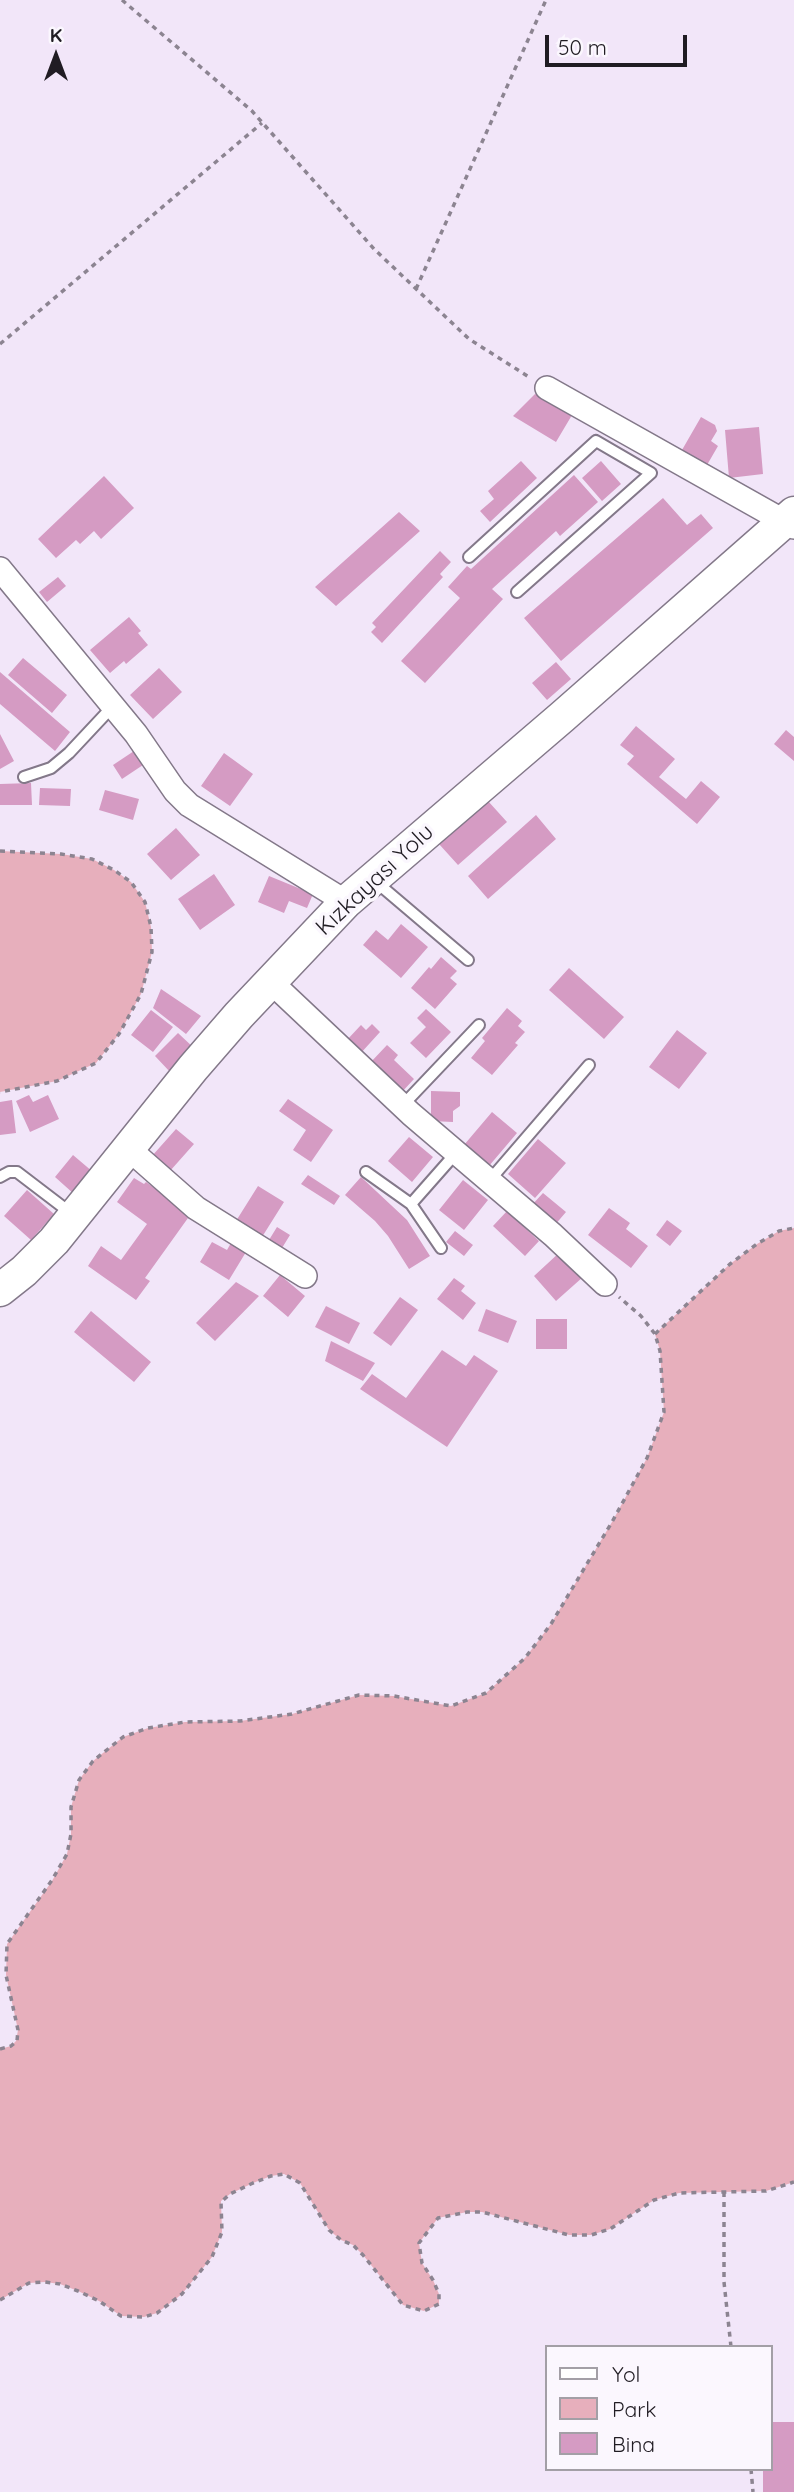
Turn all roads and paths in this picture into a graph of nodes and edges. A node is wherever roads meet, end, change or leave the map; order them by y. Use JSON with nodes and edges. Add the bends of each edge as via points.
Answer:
{"nodes":[{"id":1,"x":122,"y":0,"type":"edge"},
{"id":2,"x":546,"y":0,"type":"edge"},
{"id":3,"x":262,"y":123,"type":"junction"},
{"id":4,"x":416,"y":289,"type":"junction"},
{"id":5,"x":0,"y":344,"type":"edge"},
{"id":6,"x":547,"y":388,"type":"joint"},
{"id":7,"x":598,"y":417,"type":"junction"},
{"id":8,"x":596,"y":442,"type":"junction"},
{"id":9,"x":791,"y":520,"type":"edge"},
{"id":10,"x":469,"y":557,"type":"dead end"},
{"id":11,"x":0,"y":569,"type":"edge"},
{"id":12,"x":517,"y":592,"type":"dead end"},
{"id":13,"x":113,"y":706,"type":"junction"},
{"id":14,"x":24,"y":777,"type":"dead end"},
{"id":15,"x":0,"y":851,"type":"edge"},
{"id":16,"x":373,"y":879,"type":"junction"},
{"id":17,"x":346,"y":902,"type":"junction"},
{"id":18,"x":468,"y":960,"type":"dead end"},
{"id":19,"x":271,"y":982,"type":"junction"},
{"id":20,"x":479,"y":1025,"type":"dead end"},
{"id":21,"x":589,"y":1065,"type":"dead end"},
{"id":22,"x":0,"y":1092,"type":"edge"},
{"id":23,"x":402,"y":1106,"type":"junction"},
{"id":24,"x":129,"y":1149,"type":"junction"},
{"id":25,"x":456,"y":1153,"type":"junction"},
{"id":26,"x":366,"y":1172,"type":"dead end"},
{"id":27,"x":0,"y":1177,"type":"edge"},
{"id":28,"x":489,"y":1181,"type":"junction"},
{"id":29,"x":411,"y":1204,"type":"junction"},
{"id":30,"x":75,"y":1216,"type":"junction"},
{"id":31,"x":794,"y":1228,"type":"edge"},
{"id":32,"x":441,"y":1248,"type":"dead end"},
{"id":33,"x":304,"y":1276,"type":"dead end"},
{"id":34,"x":605,"y":1284,"type":"joint"},
{"id":35,"x":0,"y":1290,"type":"edge"},
{"id":36,"x":655,"y":1334,"type":"junction"},
{"id":37,"x":0,"y":2049,"type":"edge"},
{"id":38,"x":794,"y":2182,"type":"edge"},
{"id":39,"x":724,"y":2192,"type":"junction"},
{"id":40,"x":0,"y":2300,"type":"edge"},
{"id":41,"x":731,"y":2345,"type":"edge"},
{"id":42,"x":751,"y":2471,"type":"edge"},
{"id":43,"x":753,"y":2492,"type":"edge"}],
"edges":[{"from":1,"to":3,"type":"path"},
{"from":2,"to":4,"type":"path"},
{"from":3,"to":4,"type":"path","via":[[374,249]]},
{"from":3,"to":5,"type":"path"},
{"from":4,"to":6,"type":"path","via":[[469,339]]},
{"from":6,"to":7,"type":"street"},
{"from":7,"to":8,"type":"lane"},
{"from":7,"to":9,"type":"street"},
{"from":8,"to":10,"type":"lane"},
{"from":8,"to":12,"type":"lane","via":[[651,473]]},
{"from":9,"to":16,"type":"street","name":"Kızkayası Yolu"},
{"from":11,"to":13,"type":"street"},
{"from":13,"to":14,"type":"lane","via":[[51,768]]},
{"from":13,"to":17,"type":"street","via":[[189,805]]},
{"from":15,"to":22,"type":"path","via":[[92,859],[114,870],[131,882],[145,902],[152,952],[141,993],[119,1034],[96,1063],[57,1081]]},
{"from":16,"to":17,"type":"street","name":"Kızkayası Yolu"},
{"from":16,"to":18,"type":"lane"},
{"from":17,"to":19,"type":"street","name":"Kızkayası Yolu"},
{"from":19,"to":23,"type":"street"},
{"from":19,"to":24,"type":"street","name":"Kızkayası Yolu","via":[[193,1068]]},
{"from":20,"to":23,"type":"lane"},
{"from":21,"to":28,"type":"lane"},
{"from":23,"to":25,"type":"street"},
{"from":24,"to":30,"type":"street","name":"Kızkayası Yolu"},
{"from":24,"to":33,"type":"street","via":[[196,1208]]},
{"from":25,"to":28,"type":"street"},
{"from":25,"to":29,"type":"lane"},
{"from":26,"to":29,"type":"lane"},
{"from":27,"to":30,"type":"lane","via":[[17,1172]]},
{"from":28,"to":34,"type":"street"},
{"from":29,"to":32,"type":"lane"},
{"from":30,"to":35,"type":"street","name":"Kızkayası Yolu"},
{"from":31,"to":36,"type":"path","via":[[779,1231],[730,1264]]},
{"from":34,"to":36,"type":"path"},
{"from":36,"to":37,"type":"path","via":[[663,1372],[664,1412],[647,1458],[551,1624],[525,1658],[486,1693],[451,1706],[359,1695],[292,1714],[148,1728],[123,1737],[93,1761],[79,1780],[71,1807],[67,1854],[7,1944],[6,1975],[18,2030],[16,2041]]},
{"from":38,"to":39,"type":"path","via":[[766,2191]]},
{"from":39,"to":40,"type":"path","via":[[679,2193],[654,2200],[610,2229],[591,2235],[569,2235],[482,2212],[438,2218],[419,2243],[422,2263],[439,2294],[439,2304],[424,2311],[403,2305],[363,2255],[329,2230],[300,2183],[284,2174],[253,2183],[221,2202],[222,2232],[212,2257],[182,2294],[157,2313],[121,2316],[78,2291],[45,2282],[29,2283]]},
{"from":39,"to":41,"type":"path","via":[[724,2282]]},
{"from":42,"to":43,"type":"path"}]}
